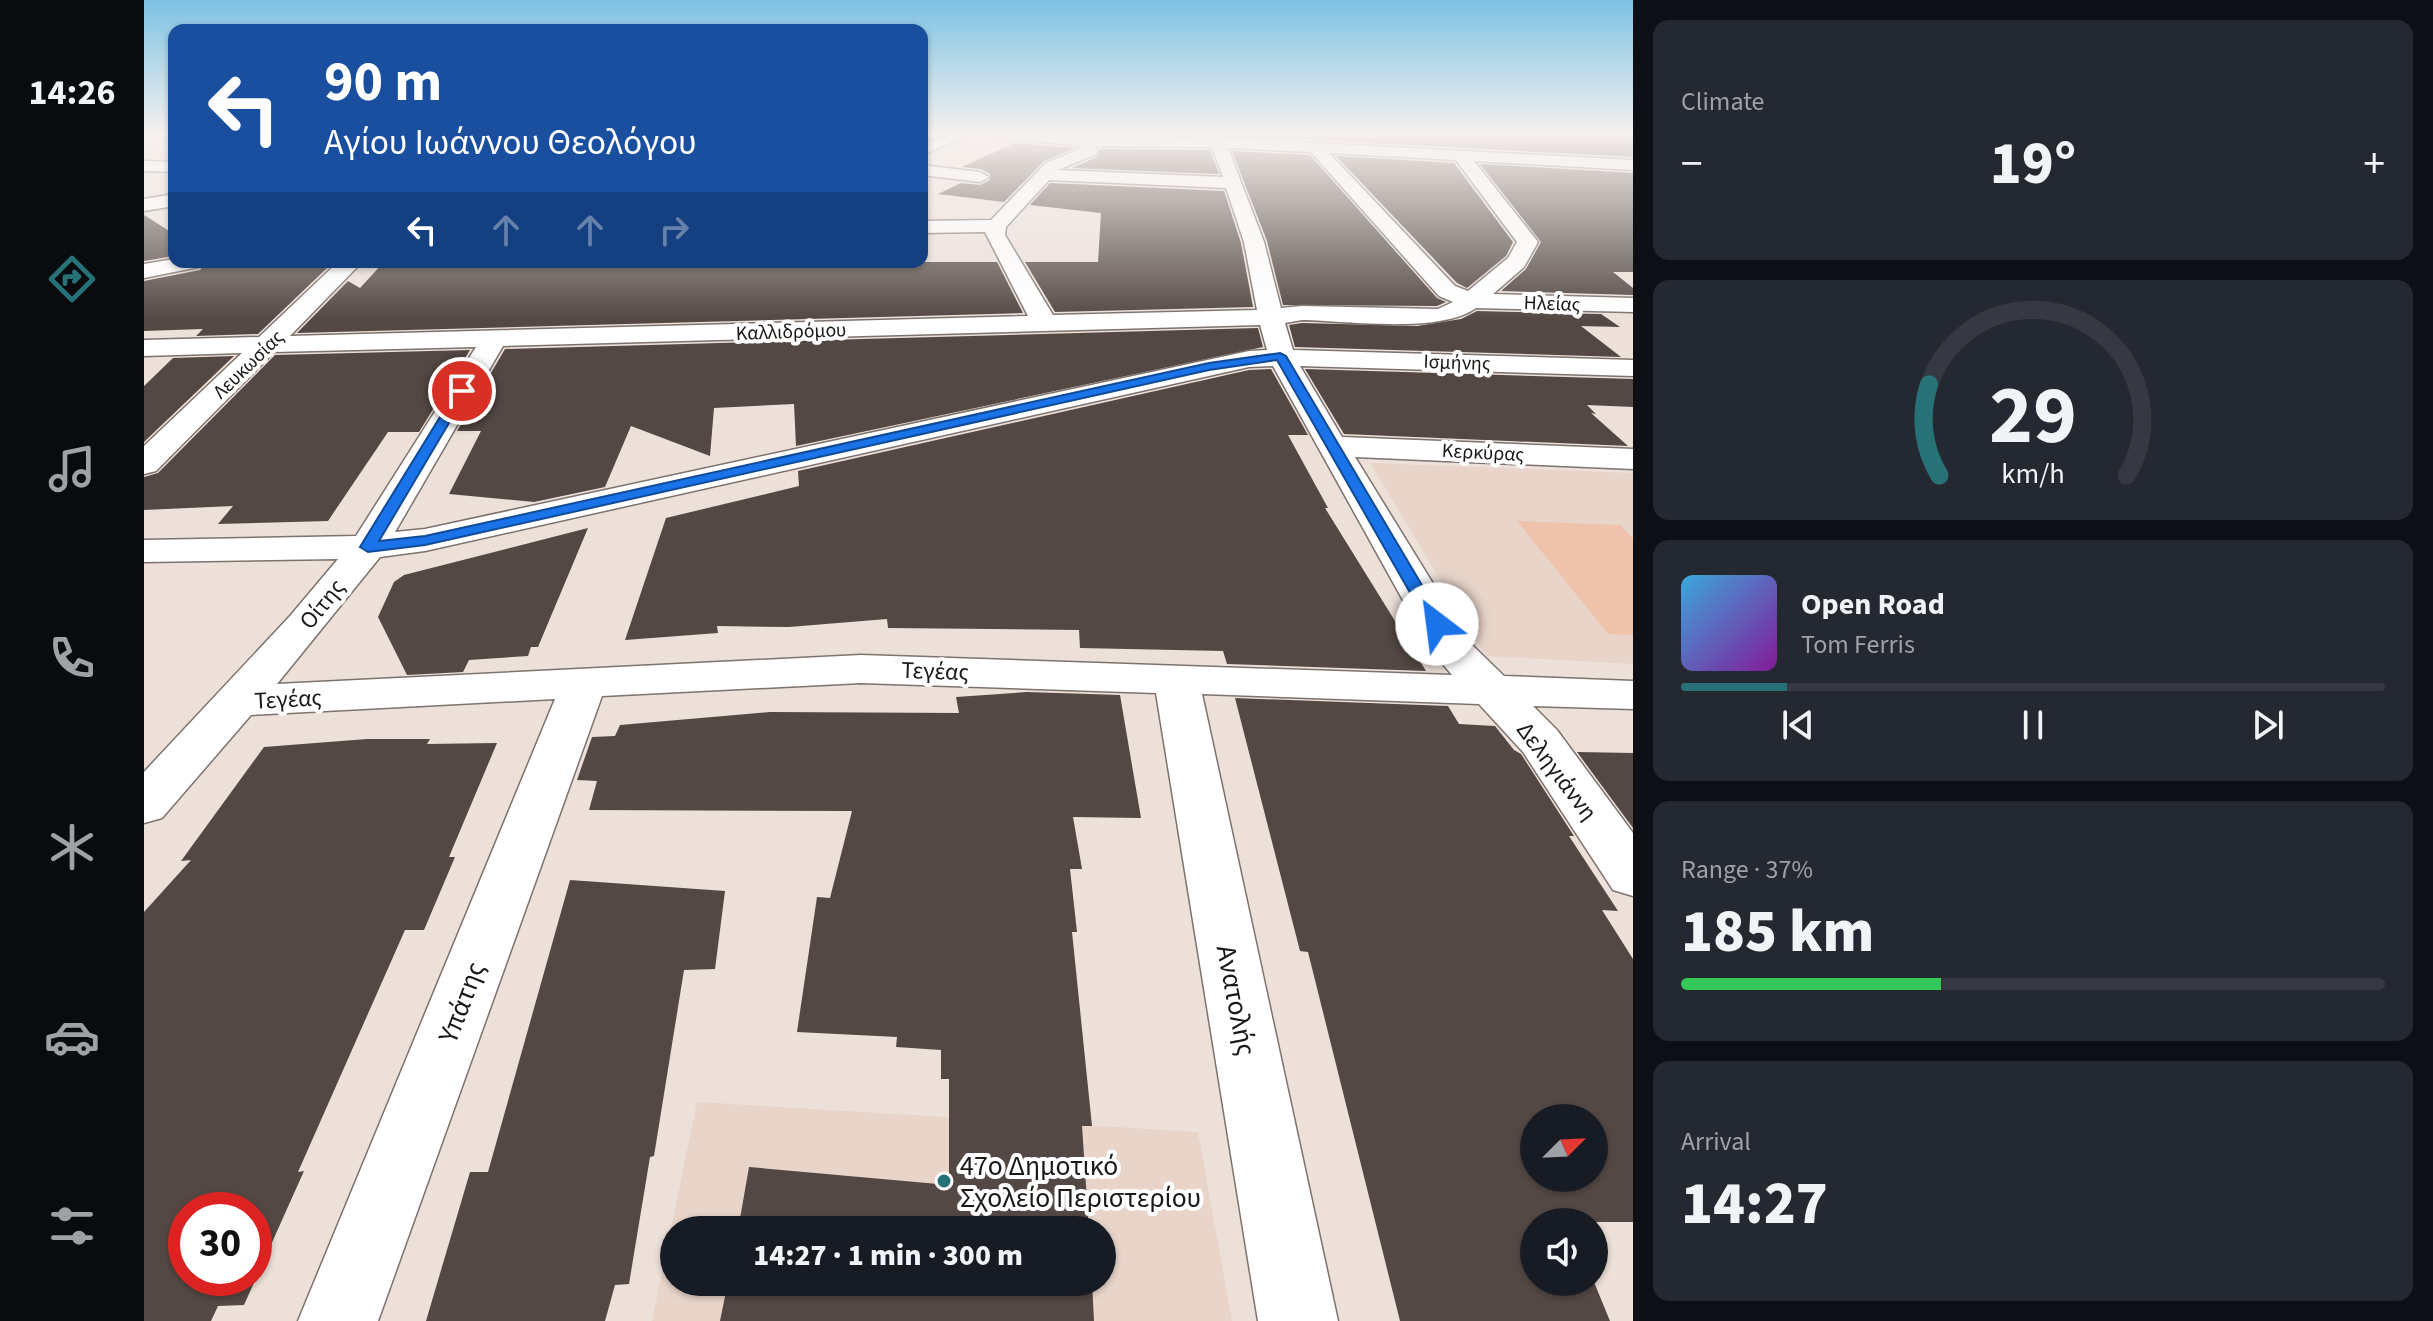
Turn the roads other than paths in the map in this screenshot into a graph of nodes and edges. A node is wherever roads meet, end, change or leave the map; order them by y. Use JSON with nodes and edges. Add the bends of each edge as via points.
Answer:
{"nodes":[{"id":1,"x":1024,"y":197,"type":"edge"},
{"id":2,"x":1236,"y":197,"type":"edge"},
{"id":3,"x":1361,"y":197,"type":"edge"},
{"id":4,"x":1493,"y":197,"type":"edge"},
{"id":5,"x":168,"y":198,"type":"edge"},
{"id":6,"x":144,"y":199,"type":"edge"},
{"id":7,"x":168,"y":199,"type":"edge"},
{"id":8,"x":144,"y":205,"type":"edge"},
{"id":9,"x":996,"y":226,"type":"junction"},
{"id":10,"x":928,"y":227,"type":"edge"},
{"id":11,"x":168,"y":266,"type":"edge"},
{"id":12,"x":345,"y":268,"type":"edge"},
{"id":13,"x":144,"y":271,"type":"edge"},
{"id":14,"x":1471,"y":301,"type":"junction"},
{"id":15,"x":1633,"y":305,"type":"edge"},
{"id":16,"x":1272,"y":317,"type":"junction"},
{"id":17,"x":1045,"y":324,"type":"junction"},
{"id":18,"x":494,"y":339,"type":"junction"},
{"id":19,"x":268,"y":345,"type":"junction"},
{"id":20,"x":144,"y":348,"type":"edge"},
{"id":21,"x":1280,"y":356,"type":"junction"},
{"id":22,"x":1633,"y":368,"type":"edge"},
{"id":23,"x":1332,"y":446,"type":"junction"},
{"id":24,"x":1633,"y":459,"type":"edge"},
{"id":25,"x":144,"y":464,"type":"edge"},
{"id":26,"x":368,"y":547,"type":"junction"},
{"id":27,"x":144,"y":551,"type":"edge"},
{"id":28,"x":1176,"y":679,"type":"junction"},
{"id":29,"x":584,"y":684,"type":"junction"},
{"id":30,"x":1489,"y":689,"type":"junction"},
{"id":31,"x":1633,"y":695,"type":"edge"},
{"id":32,"x":238,"y":701,"type":"junction"},
{"id":33,"x":144,"y":805,"type":"edge"},
{"id":34,"x":1633,"y":875,"type":"edge"},
{"id":35,"x":338,"y":1321,"type":"edge"},
{"id":36,"x":1298,"y":1321,"type":"edge"}],
"edges":[{"from":1,"to":9,"type":"street"},
{"from":2,"to":16,"type":"street","name":"Δεληγιάννη","via":[[1254,241]]},
{"from":3,"to":14,"type":"street","via":[[1447,291]]},
{"from":4,"to":14,"type":"street","via":[[1528,242],[1516,262]]},
{"from":5,"to":6,"type":"street"},
{"from":7,"to":8,"type":"street"},
{"from":9,"to":10,"type":"street"},
{"from":9,"to":17,"type":"street","via":[[995,235]]},
{"from":11,"to":13,"type":"street"},
{"from":12,"to":19,"type":"street","name":"Λευκωσίας"},
{"from":14,"to":15,"type":"street","name":"Ηλείας"},
{"from":14,"to":16,"type":"street","name":"Καλλιδρόμου","via":[[1438,316]]},
{"from":16,"to":17,"type":"street","name":"Καλλιδρόμου"},
{"from":16,"to":21,"type":"street","name":"Δεληγιάννη"},
{"from":17,"to":18,"type":"street","name":"Καλλιδρόμου"},
{"from":18,"to":19,"type":"street","name":"Καλλιδρόμου"},
{"from":18,"to":26,"type":"street","name":"Οίτης"},
{"from":19,"to":20,"type":"street","name":"Καλλιδρόμου"},
{"from":19,"to":25,"type":"street","name":"Λευκωσίας"},
{"from":21,"to":22,"type":"street","name":"Ισμήνης"},
{"from":21,"to":23,"type":"street","name":"Δεληγιάννη"},
{"from":21,"to":26,"type":"street","name":"Ισμήνης","via":[[1209,367],[425,540]]},
{"from":23,"to":24,"type":"street","name":"Κερκύρας"},
{"from":23,"to":30,"type":"street","name":"Δεληγιάννη","via":[[1452,649]]},
{"from":26,"to":27,"type":"street","name":"Ισμήνης"},
{"from":26,"to":32,"type":"street","name":"Οίτης"},
{"from":28,"to":29,"type":"street","name":"Τεγέας","via":[[861,669]]},
{"from":28,"to":30,"type":"street","name":"Τεγέας"},
{"from":28,"to":36,"type":"street","name":"Ανατολής"},
{"from":29,"to":32,"type":"street","name":"Τεγέας"},
{"from":29,"to":35,"type":"street","name":"Υπάτης"},
{"from":30,"to":31,"type":"street","name":"Τεγέας"},
{"from":30,"to":34,"type":"street","name":"Δεληγιάννη","via":[[1540,741]]},
{"from":32,"to":33,"type":"street","name":"Οίτης"}]}
